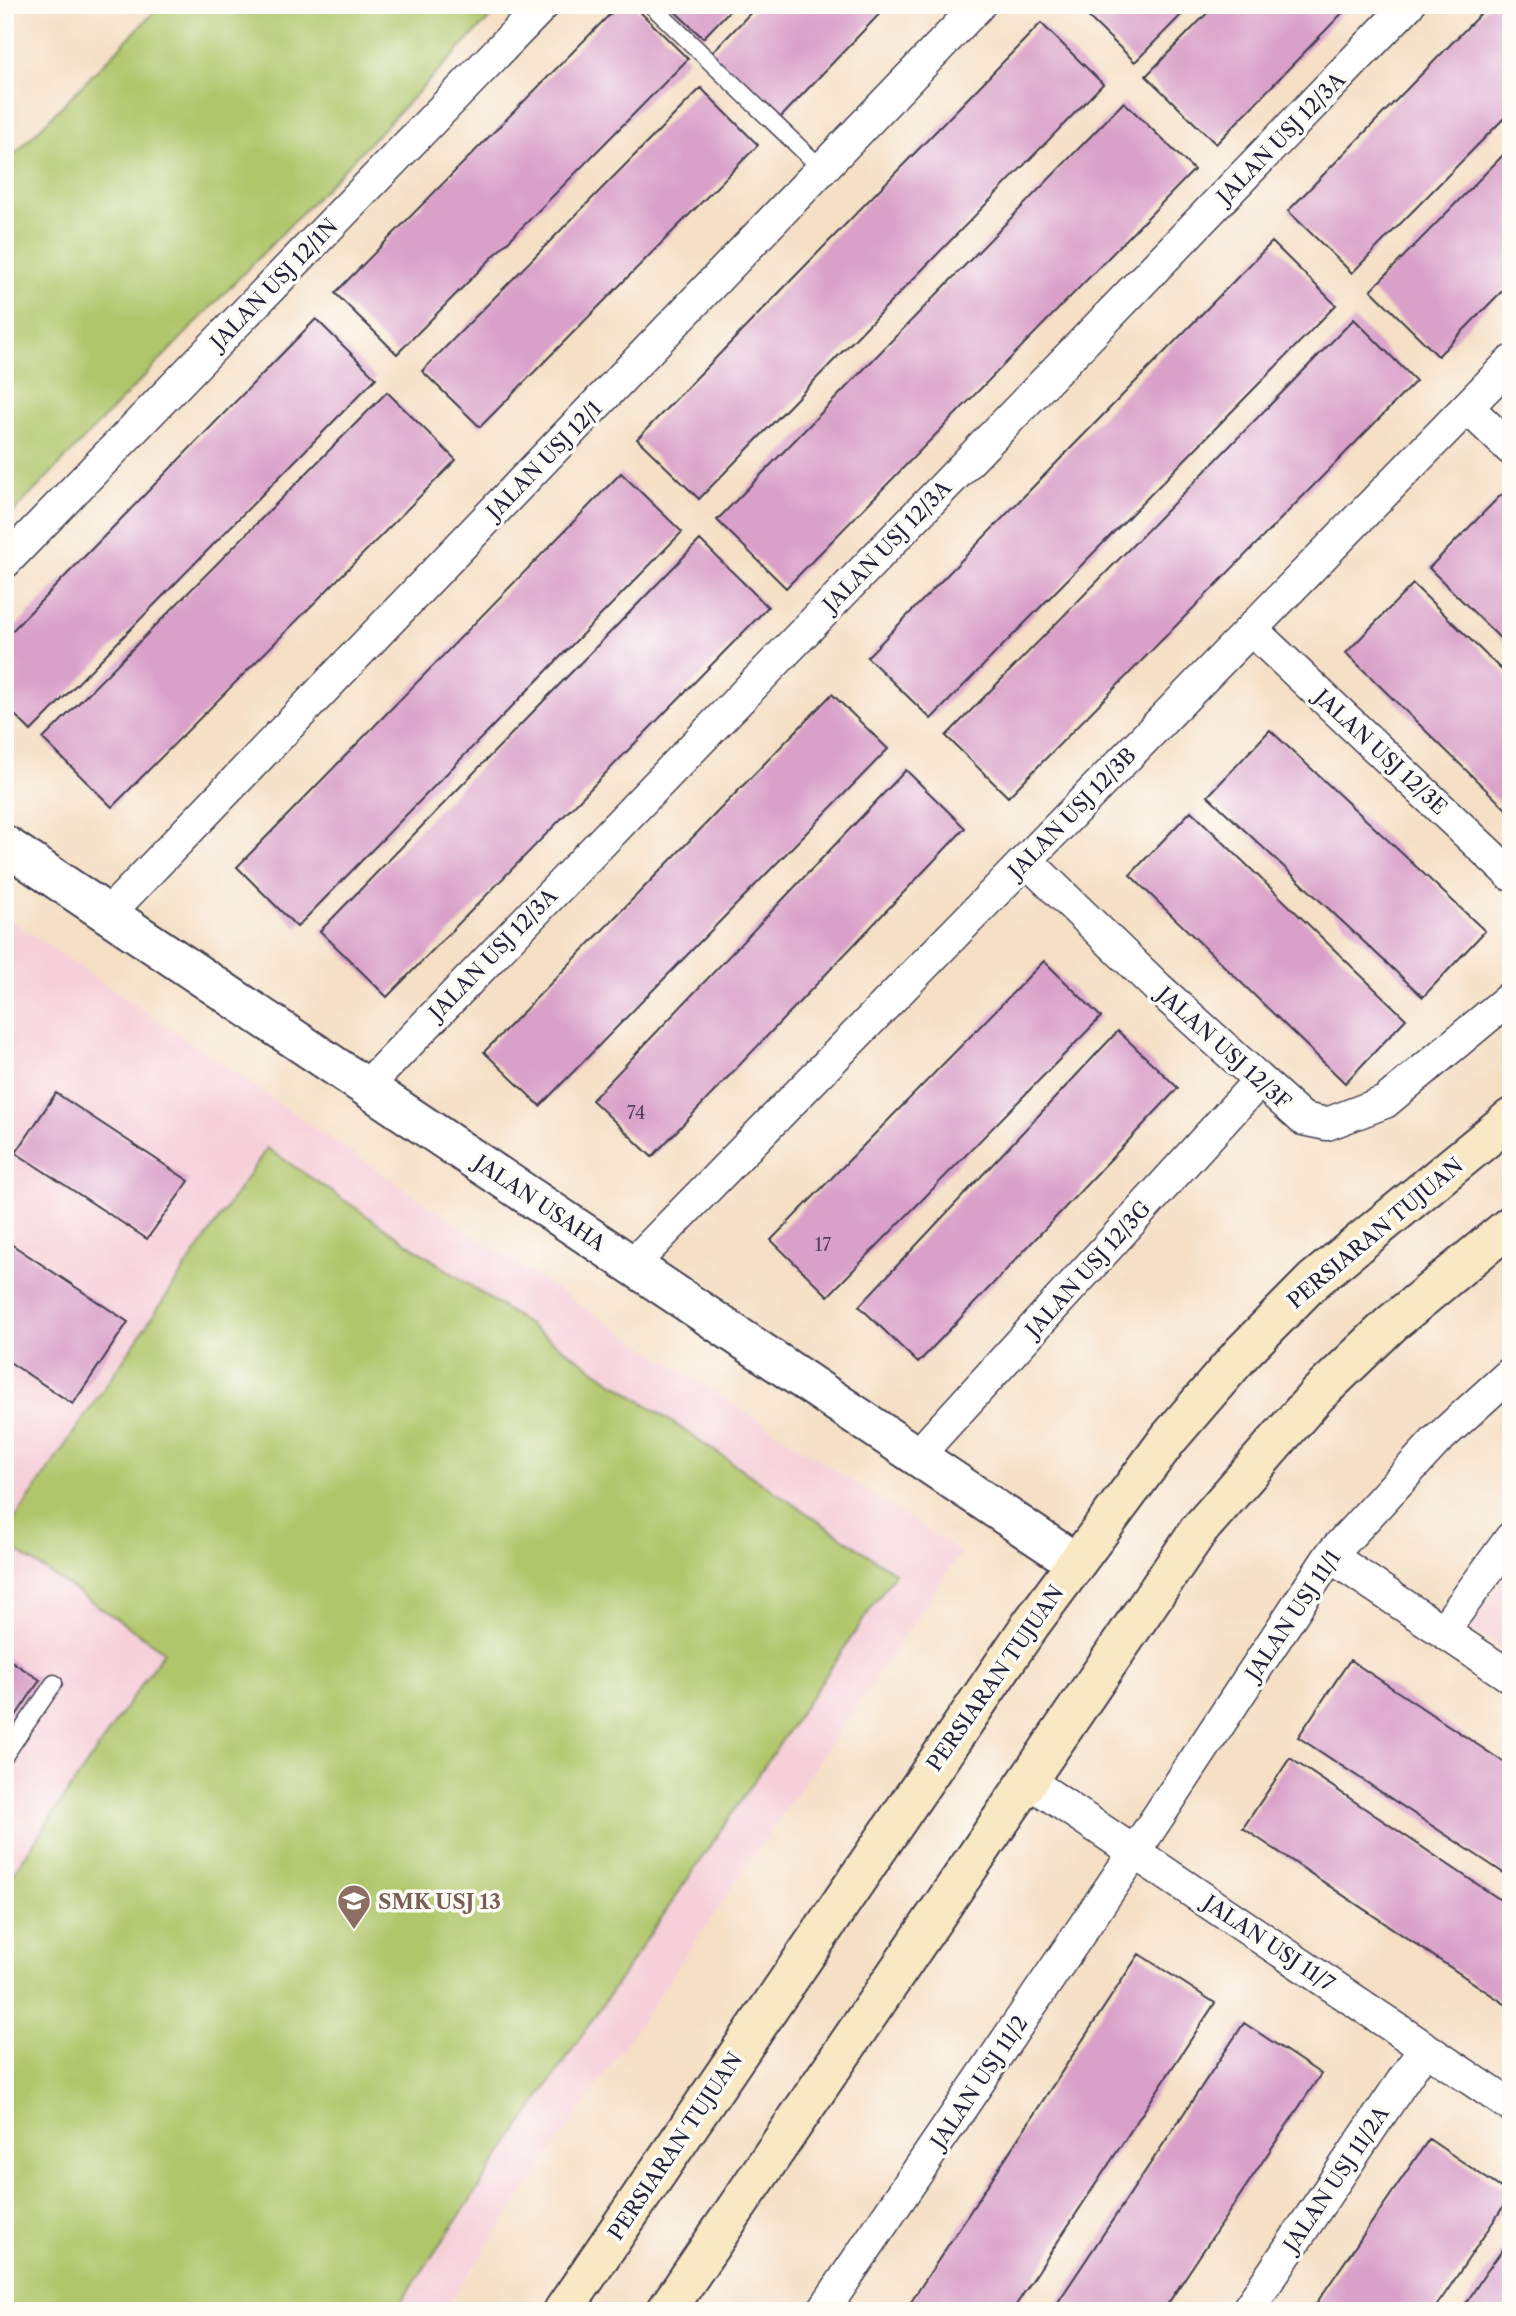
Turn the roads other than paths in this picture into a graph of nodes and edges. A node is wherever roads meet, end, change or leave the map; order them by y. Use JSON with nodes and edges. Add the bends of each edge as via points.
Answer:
{"nodes":[{"id":1,"x":543,"y":5,"type":"edge"},
{"id":2,"x":651,"y":5,"type":"edge"},
{"id":3,"x":979,"y":5,"type":"edge"},
{"id":4,"x":1408,"y":5,"type":"edge"},
{"id":5,"x":822,"y":169,"type":"junction"},
{"id":6,"x":1511,"y":362,"type":"edge"},
{"id":7,"x":1467,"y":407,"type":"junction"},
{"id":8,"x":1511,"y":449,"type":"edge"},
{"id":9,"x":5,"y":562,"type":"edge"},
{"id":10,"x":1251,"y":629,"type":"junction"},
{"id":11,"x":5,"y":845,"type":"edge"},
{"id":12,"x":1026,"y":860,"type":"junction"},
{"id":13,"x":1511,"y":876,"type":"edge"},
{"id":14,"x":108,"y":914,"type":"junction"},
{"id":15,"x":1511,"y":997,"type":"edge"},
{"id":16,"x":1259,"y":1081,"type":"junction"},
{"id":17,"x":366,"y":1087,"type":"junction"},
{"id":18,"x":1511,"y":1118,"type":"edge"},
{"id":19,"x":1511,"y":1225,"type":"edge"},
{"id":20,"x":632,"y":1265,"type":"junction"},
{"id":21,"x":1511,"y":1373,"type":"edge"},
{"id":22,"x":917,"y":1456,"type":"junction"},
{"id":23,"x":1511,"y":1538,"type":"edge"},
{"id":24,"x":1330,"y":1556,"type":"junction"},
{"id":25,"x":1075,"y":1562,"type":"junction"},
{"id":26,"x":1443,"y":1631,"type":"junction"},
{"id":27,"x":1511,"y":1677,"type":"edge"},
{"id":28,"x":54,"y":1684,"type":"dead end"},
{"id":29,"x":5,"y":1755,"type":"edge"},
{"id":30,"x":1027,"y":1780,"type":"junction"},
{"id":31,"x":1134,"y":1853,"type":"junction"},
{"id":32,"x":1425,"y":2048,"type":"junction"},
{"id":33,"x":1511,"y":2106,"type":"edge"},
{"id":34,"x":563,"y":2311,"type":"edge"},
{"id":35,"x":666,"y":2311,"type":"edge"},
{"id":36,"x":824,"y":2311,"type":"edge"},
{"id":37,"x":1247,"y":2311,"type":"edge"}],
"edges":[{"from":1,"to":9,"type":"street","name":"JALAN USJ 12/1N"},
{"from":2,"to":5,"type":"lane"},
{"from":3,"to":5,"type":"street","name":"JALAN USJ 12/1"},
{"from":4,"to":17,"type":"street","name":"JALAN USJ 12/3A"},
{"from":5,"to":14,"type":"street","name":"JALAN USJ 12/1"},
{"from":6,"to":7,"type":"street","name":"JALAN USJ 12/3B"},
{"from":7,"to":8,"type":"street"},
{"from":7,"to":10,"type":"street","name":"JALAN USJ 12/3B"},
{"from":10,"to":12,"type":"street","name":"JALAN USJ 12/3B"},
{"from":10,"to":13,"type":"street","name":"JALAN USJ 12/3E"},
{"from":11,"to":14,"type":"street","name":"JALAN USAHA"},
{"from":12,"to":16,"type":"street","name":"JALAN USJ 12/3F"},
{"from":12,"to":20,"type":"street","name":"JALAN USJ 12/3B"},
{"from":14,"to":17,"type":"street","name":"JALAN USAHA"},
{"from":15,"to":16,"type":"street","name":"JALAN USJ 12/3F","via":[[1385,1102],[1356,1115],[1327,1124],[1303,1119]]},
{"from":16,"to":22,"type":"street","name":"JALAN USJ 12/3G"},
{"from":17,"to":20,"type":"street","name":"JALAN USAHA"},
{"from":18,"to":25,"type":"main road","name":"PERSIARAN TUJUAN","via":[[1313,1281],[1243,1352],[1169,1438]]},
{"from":19,"to":30,"type":"main road","via":[[1391,1324],[1317,1395],[1251,1468],[1198,1531]]},
{"from":20,"to":22,"type":"street","name":"JALAN USAHA"},
{"from":21,"to":24,"type":"street","name":"JALAN USJ 11/1","via":[[1436,1441]]},
{"from":22,"to":25,"type":"street","name":"JALAN USAHA"},
{"from":23,"to":26,"type":"street"},
{"from":24,"to":26,"type":"street"},
{"from":24,"to":31,"type":"street","name":"JALAN USJ 11/1"},
{"from":25,"to":34,"type":"main road","name":"PERSIARAN TUJUAN"},
{"from":26,"to":27,"type":"street"},
{"from":28,"to":29,"type":"lane"},
{"from":30,"to":31,"type":"street","name":"JALAN USJ 11/7"},
{"from":30,"to":35,"type":"main road"},
{"from":31,"to":32,"type":"street","name":"JALAN USJ 11/7"},
{"from":31,"to":36,"type":"street","name":"JALAN USJ 11/2"},
{"from":32,"to":33,"type":"street","name":"JALAN USJ 11/7"},
{"from":32,"to":37,"type":"street","name":"JALAN USJ 11/2A"}]}
